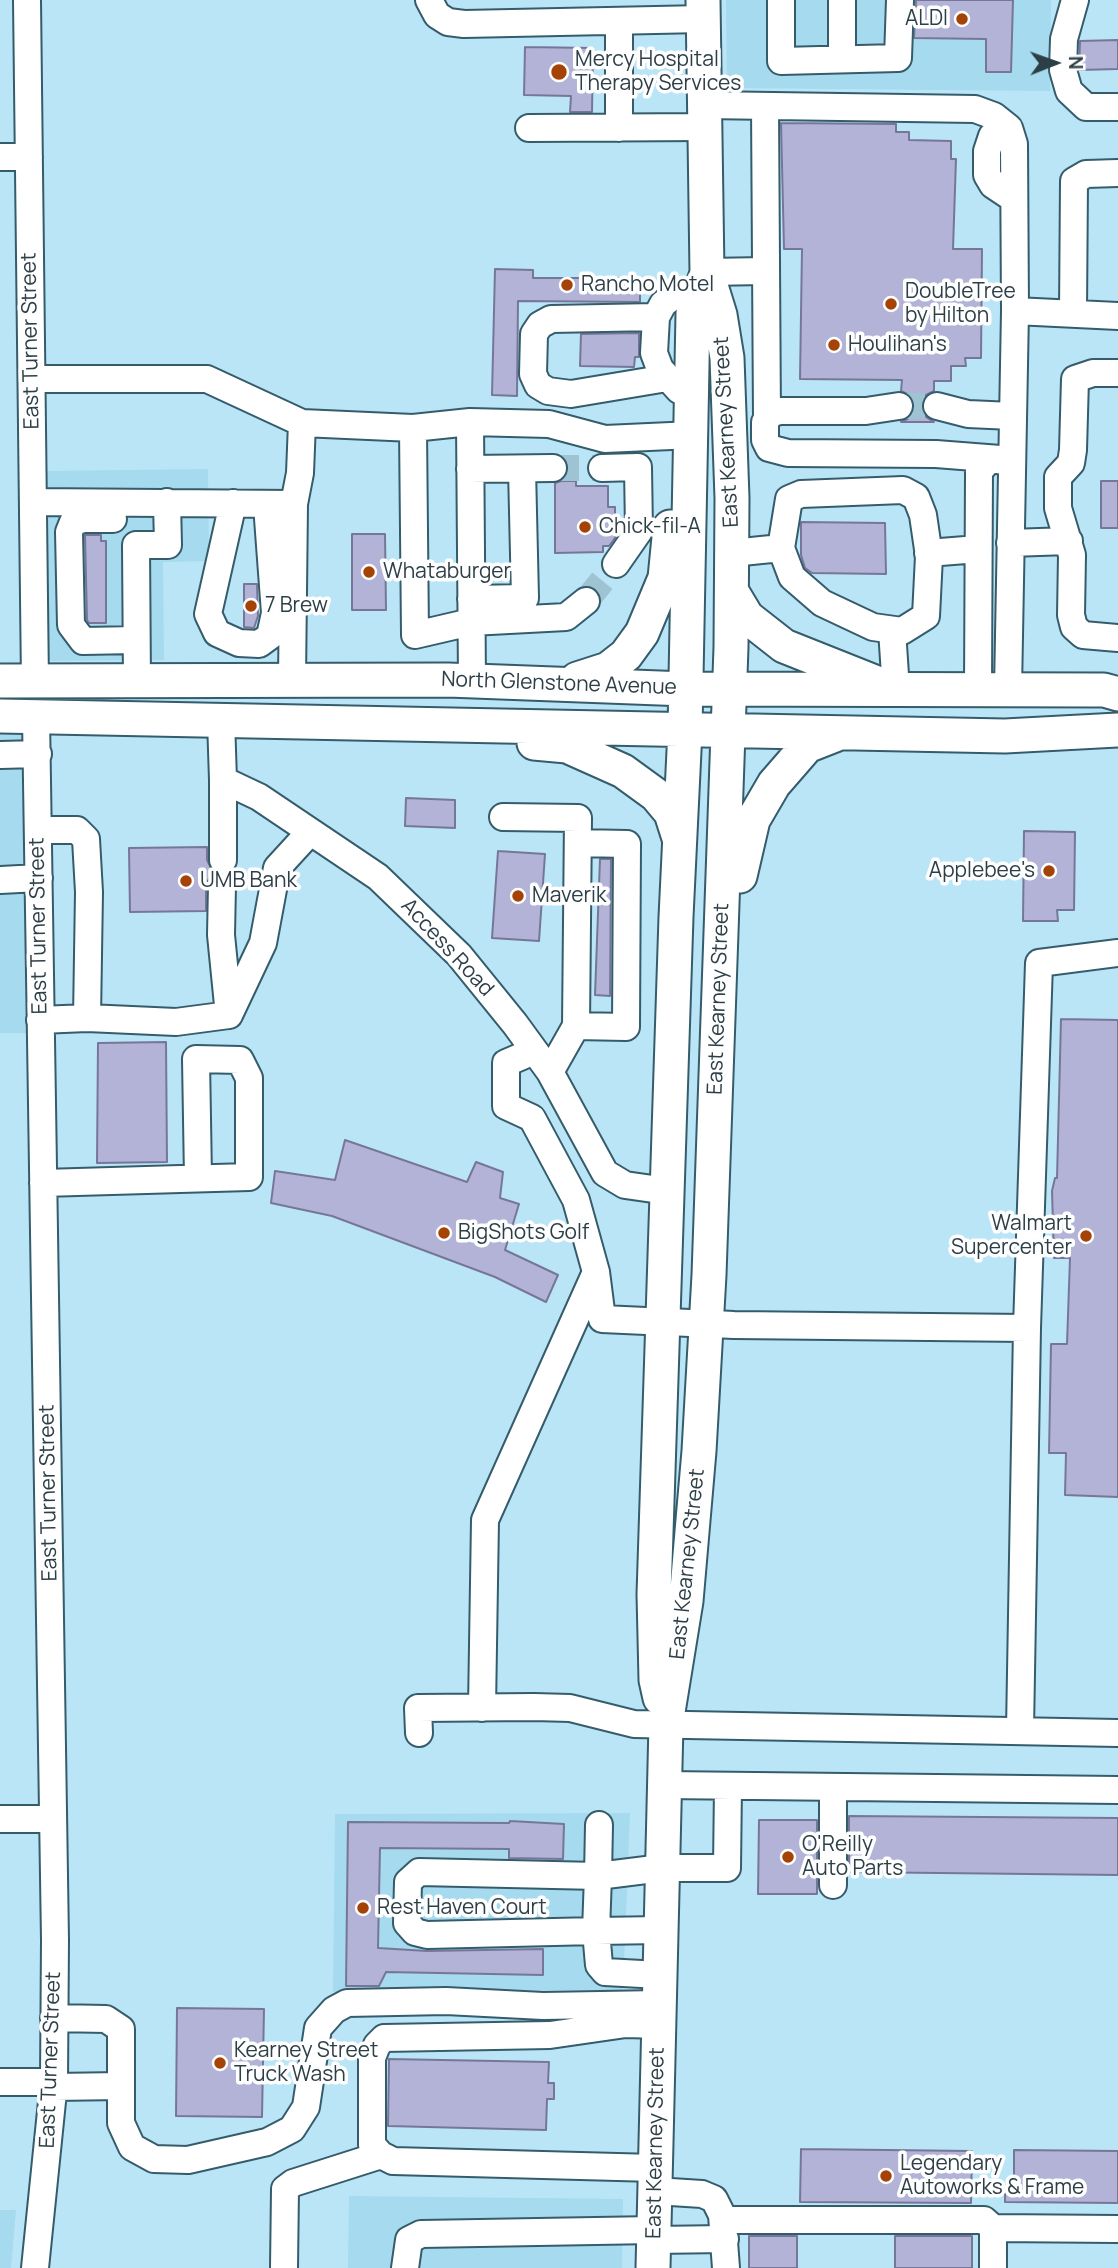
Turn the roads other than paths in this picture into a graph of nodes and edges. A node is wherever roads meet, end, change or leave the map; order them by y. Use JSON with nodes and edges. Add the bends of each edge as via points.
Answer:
{"nodes":[{"id":1,"x":27,"y":0,"type":"edge"},
{"id":2,"x":429,"y":0,"type":"edge"},
{"id":3,"x":781,"y":0,"type":"edge"},
{"id":4,"x":842,"y":0,"type":"edge"},
{"id":5,"x":900,"y":0,"type":"edge"},
{"id":6,"x":1076,"y":0,"type":"edge"},
{"id":7,"x":703,"y":9,"type":"edge"},
{"id":8,"x":565,"y":11,"type":"edge"},
{"id":9,"x":629,"y":14,"type":"edge"},
{"id":10,"x":842,"y":59,"type":"junction"},
{"id":11,"x":765,"y":106,"type":"junction"},
{"id":12,"x":1118,"y":107,"type":"edge"},
{"id":13,"x":705,"y":116,"type":"junction"},
{"id":14,"x":529,"y":128,"type":"dead end"},
{"id":15,"x":619,"y":128,"type":"junction"},
{"id":16,"x":0,"y":157,"type":"edge"},
{"id":17,"x":29,"y":157,"type":"junction"},
{"id":18,"x":1118,"y":173,"type":"edge"},
{"id":19,"x":765,"y":271,"type":"junction"},
{"id":20,"x":705,"y":278,"type":"junction"},
{"id":21,"x":1015,"y":311,"type":"junction"},
{"id":22,"x":1073,"y":312,"type":"junction"},
{"id":23,"x":1118,"y":316,"type":"edge"},
{"id":24,"x":656,"y":317,"type":"junction"},
{"id":25,"x":1118,"y":373,"type":"edge"},
{"id":26,"x":667,"y":378,"type":"junction"},
{"id":27,"x":32,"y":379,"type":"junction"},
{"id":28,"x":693,"y":401,"type":"junction"},
{"id":29,"x":899,"y":406,"type":"tunnel mouth"},
{"id":30,"x":937,"y":406,"type":"tunnel mouth"},
{"id":31,"x":1012,"y":416,"type":"junction"},
{"id":32,"x":767,"y":419,"type":"junction"},
{"id":33,"x":470,"y":422,"type":"junction"},
{"id":34,"x":302,"y":423,"type":"junction"},
{"id":35,"x":413,"y":428,"type":"junction"},
{"id":36,"x":693,"y":444,"type":"junction"},
{"id":37,"x":996,"y":467,"type":"junction"},
{"id":38,"x":553,"y":468,"type":"tunnel mouth"},
{"id":39,"x":602,"y":468,"type":"tunnel mouth"},
{"id":40,"x":470,"y":469,"type":"junction"},
{"id":41,"x":522,"y":469,"type":"junction"},
{"id":42,"x":33,"y":502,"type":"junction"},
{"id":43,"x":233,"y":503,"type":"junction"},
{"id":44,"x":294,"y":504,"type":"junction"},
{"id":45,"x":267,"y":505,"type":"junction"},
{"id":46,"x":167,"y":511,"type":"junction"},
{"id":47,"x":1069,"y":541,"type":"junction"},
{"id":48,"x":1010,"y":542,"type":"junction"},
{"id":49,"x":781,"y":548,"type":"junction"},
{"id":50,"x":978,"y":549,"type":"junction"},
{"id":51,"x":732,"y":553,"type":"junction"},
{"id":52,"x":928,"y":553,"type":"junction"},
{"id":53,"x":616,"y":564,"type":"tunnel mouth"},
{"id":54,"x":732,"y":592,"type":"junction"},
{"id":55,"x":586,"y":601,"type":"tunnel mouth"},
{"id":56,"x":471,"y":611,"type":"junction"},
{"id":57,"x":892,"y":629,"type":"junction"},
{"id":58,"x":1118,"y":638,"type":"edge"},
{"id":59,"x":136,"y":640,"type":"junction"},
{"id":60,"x":292,"y":679,"type":"junction"},
{"id":61,"x":0,"y":681,"type":"edge"},
{"id":62,"x":181,"y":681,"type":"junction"},
{"id":63,"x":472,"y":681,"type":"junction"},
{"id":64,"x":36,"y":682,"type":"junction"},
{"id":65,"x":137,"y":682,"type":"junction"},
{"id":66,"x":554,"y":684,"type":"junction"},
{"id":67,"x":686,"y":689,"type":"junction"},
{"id":68,"x":730,"y":689,"type":"junction"},
{"id":69,"x":895,"y":690,"type":"junction"},
{"id":70,"x":993,"y":690,"type":"junction"},
{"id":71,"x":1118,"y":694,"type":"edge"},
{"id":72,"x":0,"y":695,"type":"edge"},
{"id":73,"x":0,"y":716,"type":"edge"},
{"id":74,"x":36,"y":717,"type":"junction"},
{"id":75,"x":222,"y":720,"type":"junction"},
{"id":76,"x":262,"y":720,"type":"junction"},
{"id":77,"x":685,"y":730,"type":"junction"},
{"id":78,"x":730,"y":730,"type":"junction"},
{"id":79,"x":1118,"y":730,"type":"edge"},
{"id":80,"x":840,"y":733,"type":"junction"},
{"id":81,"x":954,"y":735,"type":"junction"},
{"id":82,"x":1118,"y":752,"type":"edge"},
{"id":83,"x":38,"y":754,"type":"junction"},
{"id":84,"x":0,"y":755,"type":"edge"},
{"id":85,"x":223,"y":780,"type":"junction"},
{"id":86,"x":503,"y":817,"type":"dead end"},
{"id":87,"x":38,"y":830,"type":"junction"},
{"id":88,"x":310,"y":832,"type":"junction"},
{"id":89,"x":680,"y":840,"type":"junction"},
{"id":90,"x":578,"y":843,"type":"junction"},
{"id":91,"x":39,"y":878,"type":"junction"},
{"id":92,"x":0,"y":880,"type":"edge"},
{"id":93,"x":1118,"y":953,"type":"edge"},
{"id":94,"x":229,"y":1015,"type":"junction"},
{"id":95,"x":87,"y":1018,"type":"junction"},
{"id":96,"x":40,"y":1020,"type":"junction"},
{"id":97,"x":576,"y":1026,"type":"junction"},
{"id":98,"x":534,"y":1051,"type":"junction"},
{"id":99,"x":550,"y":1072,"type":"junction"},
{"id":100,"x":198,"y":1178,"type":"junction"},
{"id":101,"x":43,"y":1183,"type":"junction"},
{"id":102,"x":667,"y":1191,"type":"junction"},
{"id":103,"x":596,"y":1272,"type":"junction"},
{"id":104,"x":709,"y":1275,"type":"junction"},
{"id":105,"x":663,"y":1322,"type":"junction"},
{"id":106,"x":706,"y":1324,"type":"junction"},
{"id":107,"x":1027,"y":1328,"type":"junction"},
{"id":108,"x":482,"y":1708,"type":"junction"},
{"id":109,"x":666,"y":1724,"type":"junction"},
{"id":110,"x":1020,"y":1730,"type":"junction"},
{"id":111,"x":419,"y":1733,"type":"dead end"},
{"id":112,"x":1118,"y":1733,"type":"edge"},
{"id":113,"x":664,"y":1785,"type":"junction"},
{"id":114,"x":728,"y":1786,"type":"junction"},
{"id":115,"x":833,"y":1787,"type":"junction"},
{"id":116,"x":1118,"y":1790,"type":"edge"},
{"id":117,"x":0,"y":1819,"type":"edge"},
{"id":118,"x":52,"y":1819,"type":"junction"},
{"id":119,"x":599,"y":1825,"type":"dead end"},
{"id":120,"x":663,"y":1868,"type":"junction"},
{"id":121,"x":598,"y":1876,"type":"junction"},
{"id":122,"x":833,"y":1885,"type":"dead end"},
{"id":123,"x":661,"y":1930,"type":"junction"},
{"id":124,"x":596,"y":1931,"type":"junction"},
{"id":125,"x":659,"y":2001,"type":"junction"},
{"id":126,"x":54,"y":2018,"type":"junction"},
{"id":127,"x":0,"y":2082,"type":"edge"},
{"id":128,"x":54,"y":2085,"type":"junction"},
{"id":129,"x":121,"y":2086,"type":"junction"},
{"id":130,"x":381,"y":2155,"type":"junction"},
{"id":131,"x":655,"y":2180,"type":"junction"},
{"id":132,"x":993,"y":2228,"type":"junction"},
{"id":133,"x":1118,"y":2229,"type":"edge"},
{"id":134,"x":724,"y":2230,"type":"junction"},
{"id":135,"x":654,"y":2246,"type":"edge"},
{"id":136,"x":35,"y":2268,"type":"edge"},
{"id":137,"x":284,"y":2268,"type":"edge"},
{"id":138,"x":405,"y":2268,"type":"edge"},
{"id":139,"x":726,"y":2268,"type":"edge"},
{"id":140,"x":993,"y":2268,"type":"edge"}],
"edges":[{"from":1,"to":17,"type":"street","name":"East Turner Street"},
{"from":2,"to":8,"type":"street","via":[[437,15],[448,22]]},
{"from":3,"to":10,"type":"street","via":[[780,61]]},
{"from":4,"to":10,"type":"street"},
{"from":5,"to":10,"type":"street","via":[[898,58]]},
{"from":6,"to":12,"type":"street","via":[[1064,39],[1063,70],[1069,91],[1086,107]]},
{"from":7,"to":9,"type":"street"},
{"from":7,"to":13,"type":"main road","name":"East Kearney Street"},
{"from":8,"to":9,"type":"street"},
{"from":9,"to":15,"type":"street"},
{"from":11,"to":13,"type":"street"},
{"from":11,"to":19,"type":"street"},
{"from":11,"to":21,"type":"street","via":[[975,109],[995,116],[1004,124],[987,150],[988,175],[993,185],[1014,199]]},
{"from":13,"to":15,"type":"street"},
{"from":13,"to":20,"type":"main road","name":"East Kearney Street"},
{"from":14,"to":15,"type":"street"},
{"from":16,"to":17,"type":"street"},
{"from":17,"to":27,"type":"street","name":"East Turner Street"},
{"from":18,"to":22,"type":"street","via":[[1086,174],[1074,181]]},
{"from":19,"to":20,"type":"street"},
{"from":19,"to":32,"type":"street"},
{"from":20,"to":24,"type":"street","via":[[663,304]]},
{"from":20,"to":28,"type":"main road","name":"East Kearney Street","via":[[693,313]]},
{"from":20,"to":51,"type":"main road","name":"East Kearney Street","via":[[720,315],[727,358]]},
{"from":21,"to":22,"type":"street"},
{"from":21,"to":31,"type":"street"},
{"from":22,"to":23,"type":"street"},
{"from":24,"to":26,"type":"street","via":[[654,353]]},
{"from":24,"to":26,"type":"street","via":[[551,319],[534,334],[533,374],[538,385],[548,391],[571,394]]},
{"from":25,"to":47,"type":"street","via":[[1075,379],[1071,463],[1058,477],[1058,508]]},
{"from":26,"to":28,"type":"street"},
{"from":27,"to":34,"type":"street","via":[[207,379]]},
{"from":27,"to":42,"type":"street","name":"East Turner Street"},
{"from":28,"to":36,"type":"main road","name":"East Kearney Street"},
{"from":29,"to":32,"type":"street","via":[[866,411],[779,411]]},
{"from":30,"to":31,"type":"street","via":[[968,414]]},
{"from":31,"to":37,"type":"street"},
{"from":32,"to":37,"type":"street","via":[[765,440],[776,452],[957,455]]},
{"from":33,"to":35,"type":"street"},
{"from":33,"to":36,"type":"street","via":[[550,424],[605,439]]},
{"from":33,"to":40,"type":"street"},
{"from":34,"to":35,"type":"street"},
{"from":34,"to":44,"type":"street"},
{"from":35,"to":56,"type":"street","via":[[415,635]]},
{"from":36,"to":66,"type":"main road","via":[[673,487],[665,578],[642,633],[608,669]]},
{"from":36,"to":67,"type":"main road","name":"East Kearney Street"},
{"from":37,"to":48,"type":"street"},
{"from":37,"to":50,"type":"street"},
{"from":38,"to":41,"type":"street"},
{"from":39,"to":53,"type":"street","via":[[638,467],[639,531]]},
{"from":40,"to":41,"type":"street"},
{"from":40,"to":56,"type":"street"},
{"from":41,"to":56,"type":"street","via":[[524,598]]},
{"from":42,"to":46,"type":"street"},
{"from":42,"to":64,"type":"street","name":"East Turner Street"},
{"from":43,"to":45,"type":"street"},
{"from":43,"to":45,"type":"street","via":[[208,614],[217,633],[239,643],[259,643],[270,636],[275,613]]},
{"from":43,"to":46,"type":"street"},
{"from":44,"to":45,"type":"street"},
{"from":44,"to":60,"type":"street"},
{"from":46,"to":59,"type":"street","via":[[168,545],[136,545]]},
{"from":46,"to":59,"type":"street","via":[[84,519],[73,522],[69,532],[75,634],[83,641]]},
{"from":47,"to":48,"type":"street"},
{"from":47,"to":58,"type":"street","via":[[1074,626],[1083,635]]},
{"from":48,"to":70,"type":"street"},
{"from":49,"to":51,"type":"street"},
{"from":49,"to":52,"type":"street","via":[[789,499],[801,494],[903,490],[916,497],[923,514]]},
{"from":49,"to":57,"type":"street","via":[[792,577],[822,603],[873,627]]},
{"from":50,"to":52,"type":"street"},
{"from":50,"to":70,"type":"street"},
{"from":51,"to":54,"type":"main road","name":"East Kearney Street"},
{"from":52,"to":57,"type":"street","via":[[926,616],[902,631]]},
{"from":54,"to":68,"type":"main road","name":"East Kearney Street"},
{"from":54,"to":69,"type":"main road","via":[[747,617],[784,646]]},
{"from":55,"to":56,"type":"street","via":[[566,617]]},
{"from":56,"to":63,"type":"street"},
{"from":57,"to":69,"type":"street"},
{"from":59,"to":65,"type":"street"},
{"from":60,"to":62,"type":"main road","name":"North Glenstone Avenue"},
{"from":60,"to":63,"type":"main road","name":"North Glenstone Avenue"},
{"from":61,"to":64,"type":"main road","name":"North Glenstone Avenue"},
{"from":62,"to":65,"type":"main road","name":"North Glenstone Avenue"},
{"from":62,"to":74,"type":"main road","via":[[161,698],[59,700],[43,707]]},
{"from":63,"to":66,"type":"main road","name":"North Glenstone Avenue"},
{"from":64,"to":65,"type":"main road","name":"North Glenstone Avenue"},
{"from":64,"to":72,"type":"main road","via":[[21,694]]},
{"from":66,"to":67,"type":"main road","name":"North Glenstone Avenue"},
{"from":67,"to":68,"type":"main road","name":"North Glenstone Avenue"},
{"from":67,"to":77,"type":"main road","name":"East Kearney Street"},
{"from":68,"to":69,"type":"main road","name":"North Glenstone Avenue"},
{"from":68,"to":78,"type":"main road","name":"East Kearney Street"},
{"from":69,"to":70,"type":"main road","name":"North Glenstone Avenue"},
{"from":70,"to":71,"type":"main road","name":"North Glenstone Avenue","via":[[1104,690]]},
{"from":73,"to":74,"type":"main road","name":"North Glenstone Avenue"},
{"from":74,"to":75,"type":"main road","name":"North Glenstone Avenue"},
{"from":74,"to":83,"type":"street","name":"East Turner Street"},
{"from":75,"to":76,"type":"main road","name":"North Glenstone Avenue"},
{"from":75,"to":85,"type":"street"},
{"from":76,"to":77,"type":"main road","name":"North Glenstone Avenue"},
{"from":76,"to":89,"type":"main road","via":[[344,739],[567,746],[624,771],[656,795],[671,813]]},
{"from":77,"to":78,"type":"main road","name":"North Glenstone Avenue"},
{"from":77,"to":89,"type":"main road","name":"East Kearney Street"},
{"from":78,"to":80,"type":"main road","name":"North Glenstone Avenue"},
{"from":78,"to":104,"type":"main road","name":"East Kearney Street"},
{"from":79,"to":81,"type":"main road","name":"North Glenstone Avenue"},
{"from":80,"to":81,"type":"main road","name":"North Glenstone Avenue"},
{"from":80,"to":104,"type":"main road","via":[[807,746],[795,757],[765,798],[746,841],[738,897],[731,1137]]},
{"from":81,"to":82,"type":"main road","via":[[1026,749]]},
{"from":83,"to":84,"type":"street"},
{"from":83,"to":87,"type":"street","name":"East Turner Street"},
{"from":85,"to":88,"type":"street","name":"Access Road","via":[[260,797]]},
{"from":85,"to":94,"type":"street","via":[[221,935]]},
{"from":86,"to":90,"type":"street","via":[[578,818]]},
{"from":87,"to":91,"type":"street","name":"East Turner Street"},
{"from":87,"to":95,"type":"street","via":[[77,830],[86,839]]},
{"from":88,"to":94,"type":"street","via":[[277,868],[263,943]]},
{"from":88,"to":98,"type":"street","name":"Access Road","via":[[378,877],[459,954]]},
{"from":89,"to":102,"type":"main road","name":"East Kearney Street"},
{"from":90,"to":97,"type":"street"},
{"from":90,"to":97,"type":"street","via":[[627,844],[626,1027]]},
{"from":91,"to":92,"type":"street"},
{"from":91,"to":96,"type":"street","name":"East Turner Street"},
{"from":93,"to":107,"type":"street","via":[[1039,964]]},
{"from":94,"to":95,"type":"street","via":[[176,1022]]},
{"from":95,"to":96,"type":"street"},
{"from":96,"to":101,"type":"street","name":"East Turner Street"},
{"from":97,"to":99,"type":"street"},
{"from":98,"to":99,"type":"street","name":"Access Road"},
{"from":98,"to":103,"type":"street","via":[[506,1063],[506,1106],[532,1118],[543,1134],[576,1200]]},
{"from":99,"to":102,"type":"street","name":"Access Road","via":[[605,1173],[625,1185]]},
{"from":100,"to":100,"type":"street","via":[[249,1177],[258,1078],[240,1060],[196,1059]]},
{"from":100,"to":101,"type":"street"},
{"from":101,"to":118,"type":"street","name":"East Turner Street"},
{"from":102,"to":105,"type":"main road","name":"East Kearney Street"},
{"from":103,"to":105,"type":"street","via":[[602,1319]]},
{"from":103,"to":108,"type":"street","via":[[485,1520]]},
{"from":104,"to":106,"type":"main road","name":"East Kearney Street"},
{"from":105,"to":106,"type":"street"},
{"from":105,"to":109,"type":"main road","name":"East Kearney Street","via":[[654,1594],[656,1680]]},
{"from":106,"to":107,"type":"street"},
{"from":106,"to":109,"type":"main road","name":"East Kearney Street","via":[[686,1601]]},
{"from":107,"to":110,"type":"street"},
{"from":108,"to":109,"type":"street","via":[[570,1708],[634,1724]]},
{"from":108,"to":111,"type":"street","via":[[418,1708]]},
{"from":109,"to":110,"type":"street"},
{"from":109,"to":113,"type":"main road","name":"East Kearney Street"},
{"from":110,"to":112,"type":"street"},
{"from":113,"to":114,"type":"street"},
{"from":113,"to":120,"type":"main road","name":"East Kearney Street"},
{"from":114,"to":115,"type":"street"},
{"from":114,"to":120,"type":"street","via":[[727,1868]]},
{"from":115,"to":116,"type":"street"},
{"from":115,"to":122,"type":"street"},
{"from":117,"to":118,"type":"street"},
{"from":118,"to":126,"type":"street","name":"East Turner Street"},
{"from":119,"to":121,"type":"street"},
{"from":120,"to":121,"type":"street"},
{"from":120,"to":123,"type":"main road","name":"East Kearney Street"},
{"from":121,"to":124,"type":"street"},
{"from":121,"to":124,"type":"street","via":[[430,1871],[413,1875],[406,1890],[407,1923],[415,1932],[427,1935]]},
{"from":123,"to":124,"type":"street"},
{"from":123,"to":125,"type":"main road","name":"East Kearney Street"},
{"from":124,"to":125,"type":"street","via":[[599,1965],[605,1972]]},
{"from":125,"to":129,"type":"street","via":[[543,2006],[446,2001],[347,2003],[318,2028],[306,2107],[292,2129],[267,2142],[188,2160],[154,2159],[132,2147],[121,2123]]},
{"from":125,"to":130,"type":"street","via":[[626,2024],[550,2035],[384,2038],[372,2057],[372,2145]]},
{"from":125,"to":131,"type":"main road","name":"East Kearney Street"},
{"from":126,"to":128,"type":"street","name":"East Turner Street"},
{"from":126,"to":129,"type":"street","via":[[116,2023],[121,2029]]},
{"from":127,"to":128,"type":"street"},
{"from":128,"to":129,"type":"street"},
{"from":128,"to":136,"type":"street","name":"East Turner Street"},
{"from":130,"to":131,"type":"street","via":[[393,2161]]},
{"from":130,"to":137,"type":"street","via":[[285,2189]]},
{"from":131,"to":134,"type":"street","via":[[714,2199]]},
{"from":131,"to":135,"type":"main road","name":"East Kearney Street"},
{"from":132,"to":133,"type":"street"},
{"from":132,"to":134,"type":"street","via":[[984,2220],[972,2219]]},
{"from":132,"to":140,"type":"street"},
{"from":134,"to":135,"type":"street"},
{"from":134,"to":139,"type":"street"},
{"from":135,"to":138,"type":"street","via":[[545,2234],[428,2233],[409,2240]]}]}
